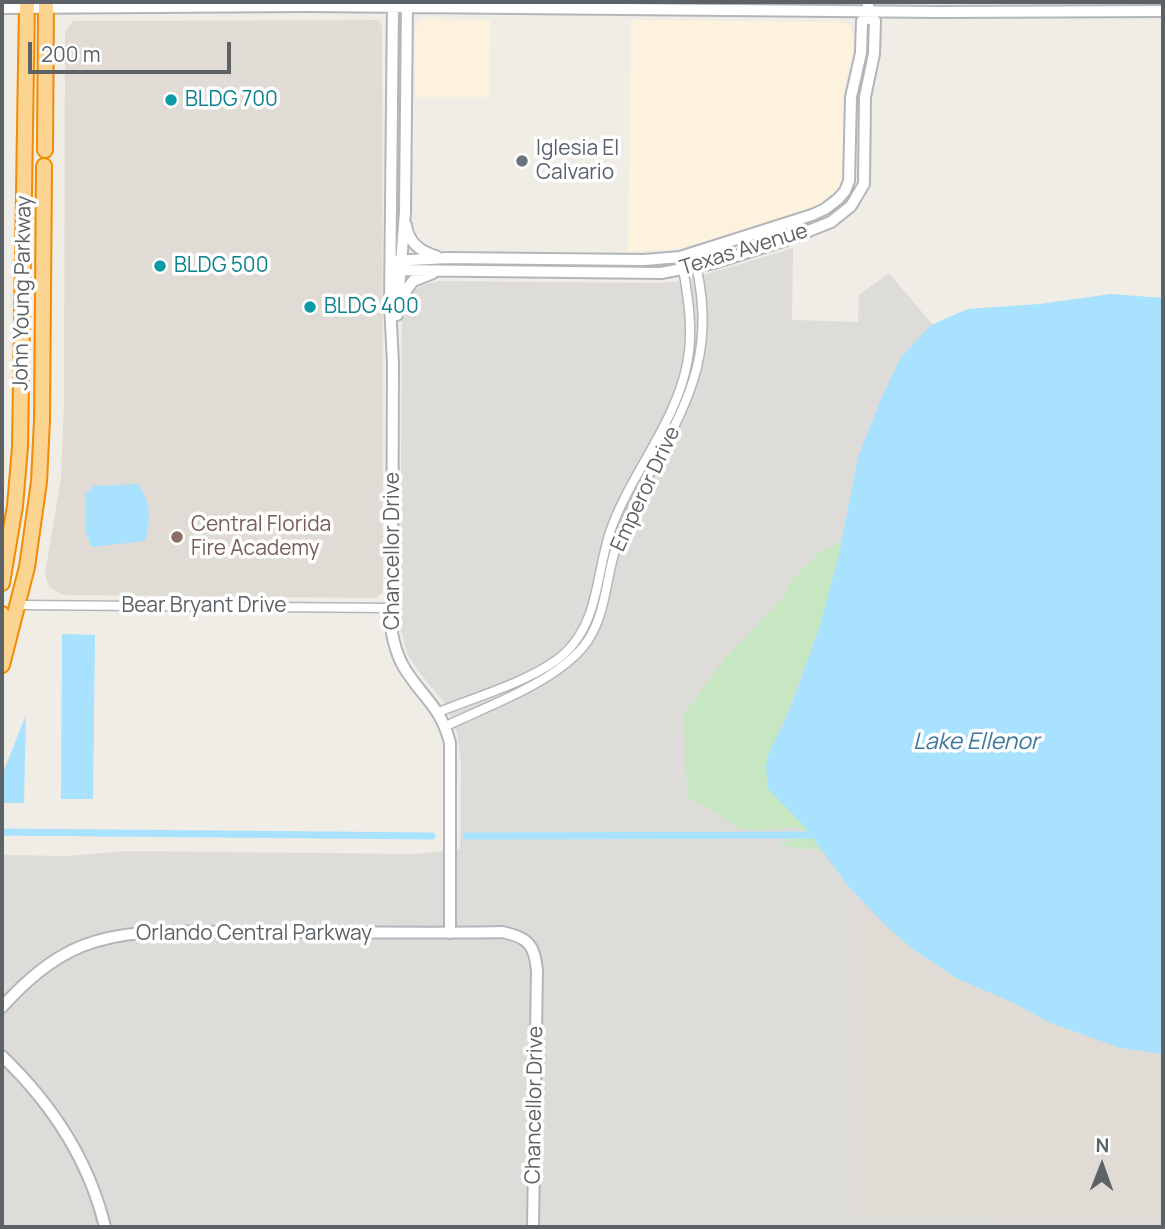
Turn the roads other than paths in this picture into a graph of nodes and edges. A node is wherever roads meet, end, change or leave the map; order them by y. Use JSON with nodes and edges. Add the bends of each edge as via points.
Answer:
{"nodes":[{"id":1,"x":671,"y":2,"type":"edge"},
{"id":2,"x":1022,"y":2,"type":"edge"},
{"id":3,"x":27,"y":5,"type":"edge"},
{"id":4,"x":46,"y":5,"type":"edge"},
{"id":5,"x":229,"y":5,"type":"edge"},
{"id":6,"x":393,"y":5,"type":"edge"},
{"id":7,"x":407,"y":5,"type":"edge"},
{"id":8,"x":2,"y":8,"type":"edge"},
{"id":9,"x":649,"y":9,"type":"junction"},
{"id":10,"x":1163,"y":9,"type":"edge"},
{"id":11,"x":868,"y":10,"type":"edge"},
{"id":12,"x":974,"y":11,"type":"junction"},
{"id":13,"x":861,"y":53,"type":"junction"},
{"id":14,"x":874,"y":54,"type":"junction"},
{"id":15,"x":851,"y":106,"type":"junction"},
{"id":16,"x":865,"y":107,"type":"junction"},
{"id":17,"x":44,"y":150,"type":"dead end"},
{"id":18,"x":44,"y":166,"type":"dead end"},
{"id":19,"x":851,"y":167,"type":"junction"},
{"id":20,"x":865,"y":167,"type":"junction"},
{"id":21,"x":825,"y":209,"type":"junction"},
{"id":22,"x":405,"y":212,"type":"junction"},
{"id":23,"x":831,"y":222,"type":"junction"},
{"id":24,"x":780,"y":226,"type":"junction"},
{"id":25,"x":786,"y":240,"type":"junction"},
{"id":26,"x":693,"y":254,"type":"junction"},
{"id":27,"x":680,"y":257,"type":"junction"},
{"id":28,"x":448,"y":258,"type":"junction"},
{"id":29,"x":644,"y":260,"type":"junction"},
{"id":30,"x":396,"y":265,"type":"junction"},
{"id":31,"x":697,"y":267,"type":"junction"},
{"id":32,"x":683,"y":270,"type":"junction"},
{"id":33,"x":442,"y":271,"type":"junction"},
{"id":34,"x":644,"y":274,"type":"junction"},
{"id":35,"x":398,"y":304,"type":"junction"},
{"id":36,"x":393,"y":363,"type":"junction"},
{"id":37,"x":6,"y":564,"type":"junction"},
{"id":38,"x":2,"y":583,"type":"edge"},
{"id":39,"x":18,"y":605,"type":"junction"},
{"id":40,"x":390,"y":608,"type":"junction"},
{"id":41,"x":2,"y":614,"type":"edge"},
{"id":42,"x":7,"y":648,"type":"junction"},
{"id":43,"x":2,"y":665,"type":"edge"},
{"id":44,"x":439,"y":712,"type":"junction"},
{"id":45,"x":446,"y":726,"type":"junction"},
{"id":46,"x":450,"y":933,"type":"junction"},
{"id":47,"x":528,"y":942,"type":"joint"},
{"id":48,"x":2,"y":1007,"type":"edge"},
{"id":49,"x":2,"y":1056,"type":"edge"},
{"id":50,"x":105,"y":1227,"type":"edge"},
{"id":51,"x":533,"y":1227,"type":"edge"}],
"edges":[{"from":1,"to":9,"type":"street"},
{"from":2,"to":12,"type":"street"},
{"from":3,"to":4,"type":"street"},
{"from":3,"to":8,"type":"street"},
{"from":3,"to":37,"type":"highway","name":"John Young Parkway","via":[[20,447]]},
{"from":4,"to":5,"type":"street"},
{"from":4,"to":17,"type":"highway"},
{"from":5,"to":6,"type":"street"},
{"from":6,"to":7,"type":"street"},
{"from":6,"to":30,"type":"street","name":"Chancellor Drive"},
{"from":7,"to":9,"type":"street"},
{"from":7,"to":22,"type":"street","name":"Chancellor Drive"},
{"from":9,"to":11,"type":"street"},
{"from":10,"to":12,"type":"street"},
{"from":11,"to":12,"type":"street"},
{"from":11,"to":13,"type":"street","name":"Texas Avenue","via":[[862,21]]},
{"from":11,"to":14,"type":"street","name":"Texas Avenue","via":[[875,21]]},
{"from":13,"to":14,"type":"street"},
{"from":13,"to":15,"type":"street","name":"Texas Avenue"},
{"from":14,"to":16,"type":"street","name":"Texas Avenue"},
{"from":15,"to":16,"type":"street"},
{"from":15,"to":19,"type":"street","name":"Texas Avenue"},
{"from":16,"to":20,"type":"street","name":"Texas Avenue"},
{"from":18,"to":39,"type":"highway","name":"John Young Parkway","via":[[41,452],[32,539]]},
{"from":19,"to":20,"type":"street"},
{"from":19,"to":21,"type":"street","name":"Texas Avenue","via":[[845,191]]},
{"from":20,"to":23,"type":"street","name":"Texas Avenue","via":[[859,195]]},
{"from":21,"to":23,"type":"street"},
{"from":21,"to":24,"type":"street","name":"Texas Avenue"},
{"from":22,"to":28,"type":"street","via":[[407,232],[419,250]]},
{"from":22,"to":30,"type":"street","name":"Chancellor Drive"},
{"from":23,"to":25,"type":"street","name":"Texas Avenue"},
{"from":24,"to":25,"type":"street"},
{"from":24,"to":26,"type":"street","name":"Texas Avenue"},
{"from":25,"to":31,"type":"street","name":"Texas Avenue"},
{"from":26,"to":27,"type":"street","name":"Texas Avenue"},
{"from":26,"to":31,"type":"street","name":"Emperor Drive"},
{"from":27,"to":29,"type":"street","name":"Texas Avenue"},
{"from":27,"to":32,"type":"street","name":"Emperor Drive"},
{"from":28,"to":29,"type":"street","name":"Texas Avenue"},
{"from":28,"to":30,"type":"street","name":"Texas Avenue"},
{"from":29,"to":34,"type":"street"},
{"from":30,"to":33,"type":"street","name":"Texas Avenue"},
{"from":30,"to":35,"type":"street","name":"Chancellor Drive"},
{"from":30,"to":36,"type":"street","name":"Chancellor Drive"},
{"from":31,"to":32,"type":"street","name":"Texas Avenue"},
{"from":31,"to":45,"type":"street","name":"Emperor Drive","via":[[702,327],[697,371],[683,411],[619,538],[594,632],[554,673]]},
{"from":32,"to":34,"type":"street","name":"Texas Avenue"},
{"from":32,"to":44,"type":"street","name":"Emperor Drive","via":[[690,334],[684,380],[614,521],[588,621],[565,653],[547,667]]},
{"from":33,"to":34,"type":"street","name":"Texas Avenue"},
{"from":33,"to":35,"type":"street","via":[[413,281]]},
{"from":35,"to":36,"type":"street","name":"Chancellor Drive"},
{"from":36,"to":40,"type":"street","name":"Chancellor Drive"},
{"from":37,"to":38,"type":"highway","name":"John Young Parkway"},
{"from":37,"to":39,"type":"highway","via":[[9,587]]},
{"from":39,"to":40,"type":"street","name":"Bear Bryant Drive"},
{"from":39,"to":42,"type":"highway","name":"John Young Parkway"},
{"from":40,"to":44,"type":"street","name":"Chancellor Drive","via":[[392,633],[403,666]]},
{"from":41,"to":42,"type":"highway"},
{"from":42,"to":43,"type":"highway","name":"John Young Parkway"},
{"from":44,"to":45,"type":"street","name":"Chancellor Drive"},
{"from":45,"to":46,"type":"street","name":"Chancellor Drive","via":[[451,765]]},
{"from":46,"to":47,"type":"street","name":"Orlando Central Parkway","via":[[502,933]]},
{"from":46,"to":48,"type":"street","name":"Orlando Central Parkway","via":[[145,932],[111,937],[53,961]]},
{"from":47,"to":51,"type":"street","name":"Chancellor Drive","via":[[537,971]]},
{"from":49,"to":50,"type":"street","via":[[42,1098],[65,1132],[82,1162]]}]}
